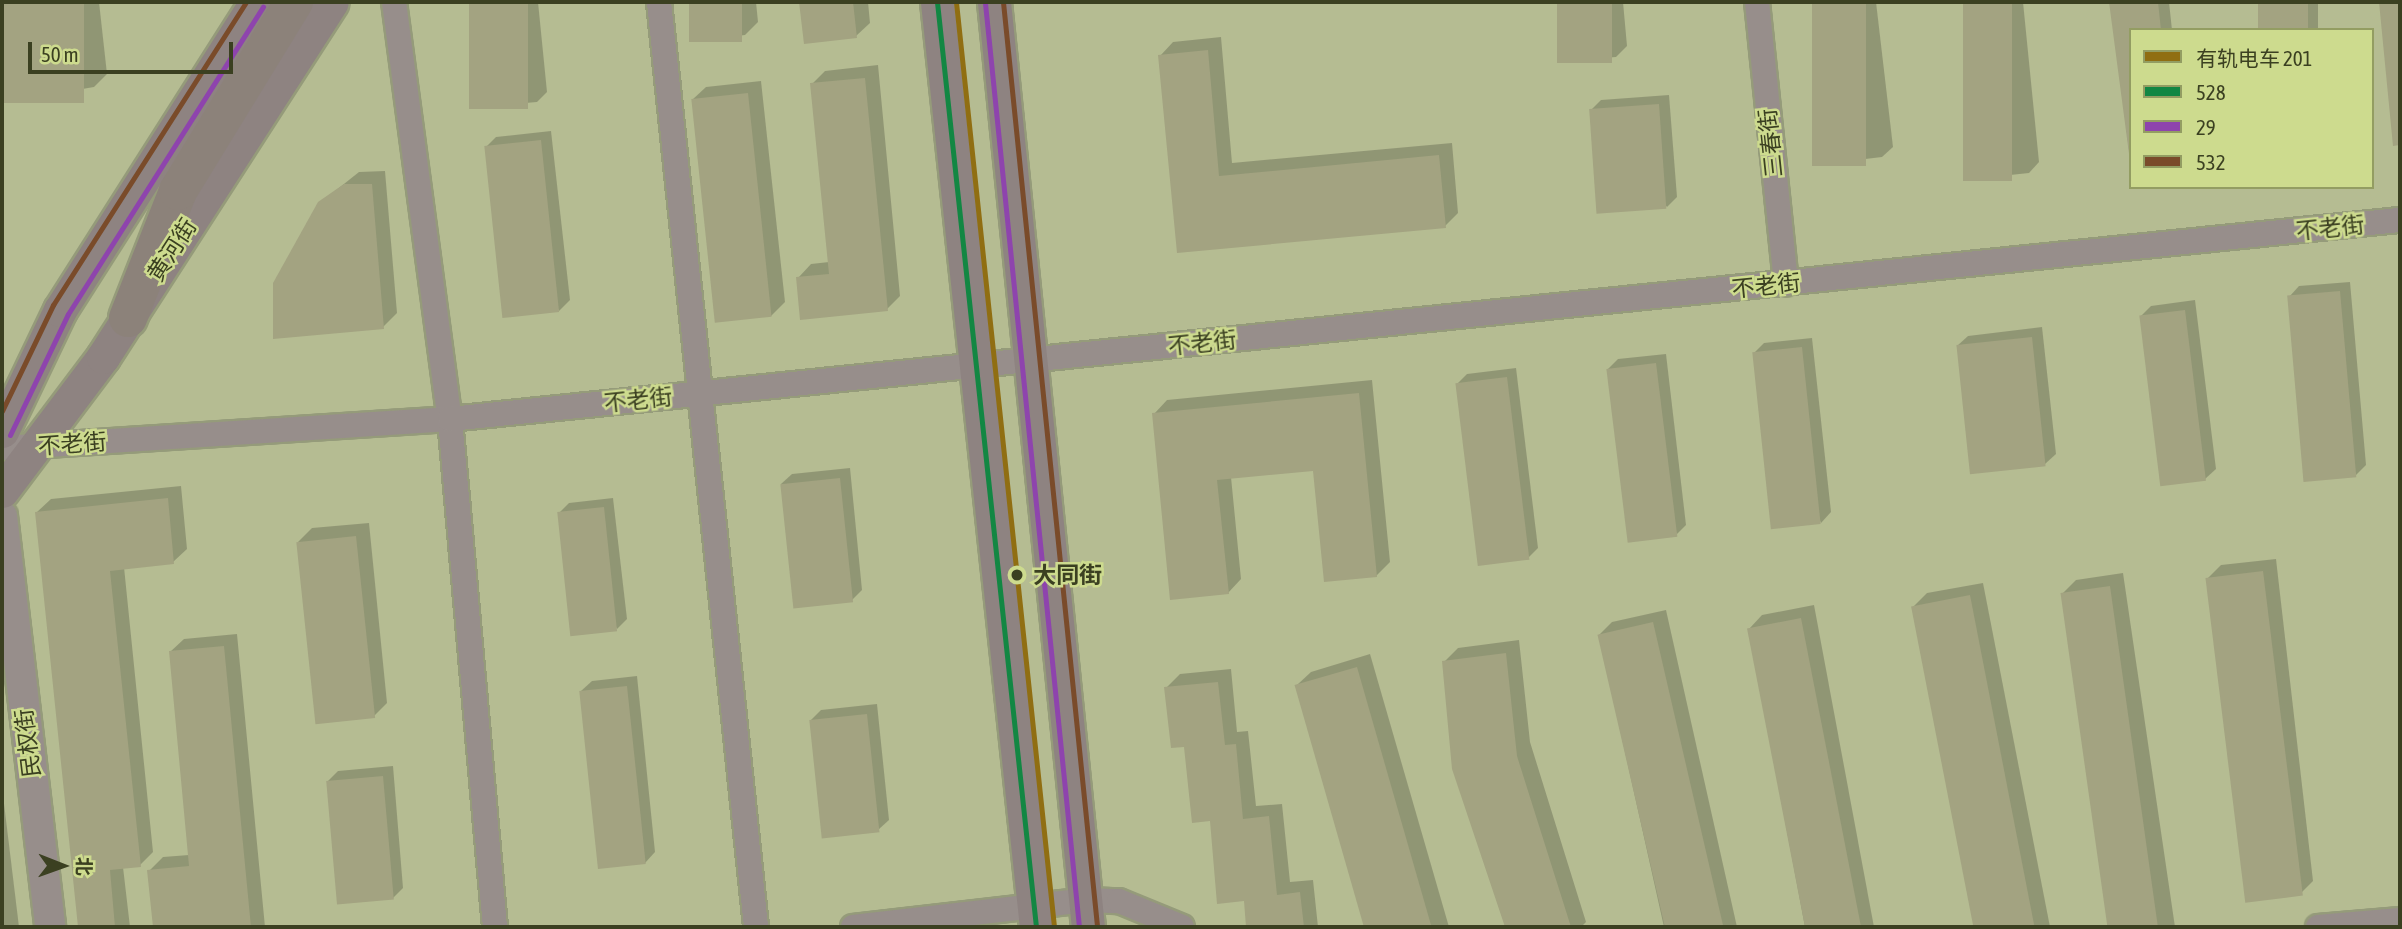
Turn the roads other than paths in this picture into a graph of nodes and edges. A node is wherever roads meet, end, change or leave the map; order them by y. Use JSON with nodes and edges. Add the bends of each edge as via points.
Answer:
{"nodes":[{"id":1,"x":256,"y":2,"type":"edge"},
{"id":2,"x":294,"y":2,"type":"edge"},
{"id":3,"x":332,"y":2,"type":"edge"},
{"id":4,"x":394,"y":2,"type":"edge"},
{"id":5,"x":659,"y":2,"type":"edge"},
{"id":6,"x":937,"y":2,"type":"edge"},
{"id":7,"x":994,"y":2,"type":"edge"},
{"id":8,"x":1756,"y":2,"type":"edge"},
{"id":9,"x":2400,"y":220,"type":"edge"},
{"id":10,"x":1786,"y":284,"type":"junction"},
{"id":11,"x":128,"y":318,"type":"junction"},
{"id":12,"x":1032,"y":360,"type":"junction"},
{"id":13,"x":976,"y":366,"type":"junction"},
{"id":14,"x":701,"y":394,"type":"junction"},
{"id":15,"x":450,"y":419,"type":"junction"},
{"id":16,"x":2,"y":431,"type":"edge"},
{"id":17,"x":17,"y":447,"type":"edge"},
{"id":18,"x":2,"y":492,"type":"edge"},
{"id":19,"x":2,"y":516,"type":"edge"},
{"id":20,"x":1086,"y":914,"type":"edge"},
{"id":21,"x":1035,"y":916,"type":"edge"},
{"id":22,"x":2400,"y":920,"type":"edge"},
{"id":23,"x":50,"y":927,"type":"edge"},
{"id":24,"x":495,"y":927,"type":"edge"},
{"id":25,"x":756,"y":927,"type":"edge"},
{"id":26,"x":853,"y":927,"type":"edge"},
{"id":27,"x":1182,"y":927,"type":"edge"},
{"id":28,"x":2318,"y":927,"type":"edge"}],
"edges":[{"from":1,"to":16,"type":"main road","via":[[60,310]]},
{"from":2,"to":11,"type":"highway","via":[[178,191]]},
{"from":3,"to":11,"type":"main road","name":"黄河街"},
{"from":4,"to":15,"type":"street"},
{"from":5,"to":14,"type":"street"},
{"from":6,"to":13,"type":"main road"},
{"from":7,"to":12,"type":"main road"},
{"from":8,"to":10,"type":"street","name":"三春街"},
{"from":9,"to":10,"type":"street","name":"不老街"},
{"from":10,"to":12,"type":"street","name":"不老街"},
{"from":11,"to":17,"type":"main road","name":"黄河街"},
{"from":12,"to":13,"type":"street","name":"不老街"},
{"from":12,"to":20,"type":"main road"},
{"from":13,"to":14,"type":"street","name":"不老街"},
{"from":13,"to":21,"type":"main road"},
{"from":14,"to":15,"type":"street","name":"不老街"},
{"from":14,"to":25,"type":"street"},
{"from":15,"to":17,"type":"street","name":"不老街"},
{"from":15,"to":24,"type":"street"},
{"from":17,"to":18,"type":"main road","name":"黄河街"},
{"from":19,"to":23,"type":"street","name":"民权街"},
{"from":20,"to":21,"type":"street"},
{"from":20,"to":27,"type":"street","via":[[1119,901]]},
{"from":21,"to":26,"type":"street"},
{"from":22,"to":28,"type":"street"}]}
